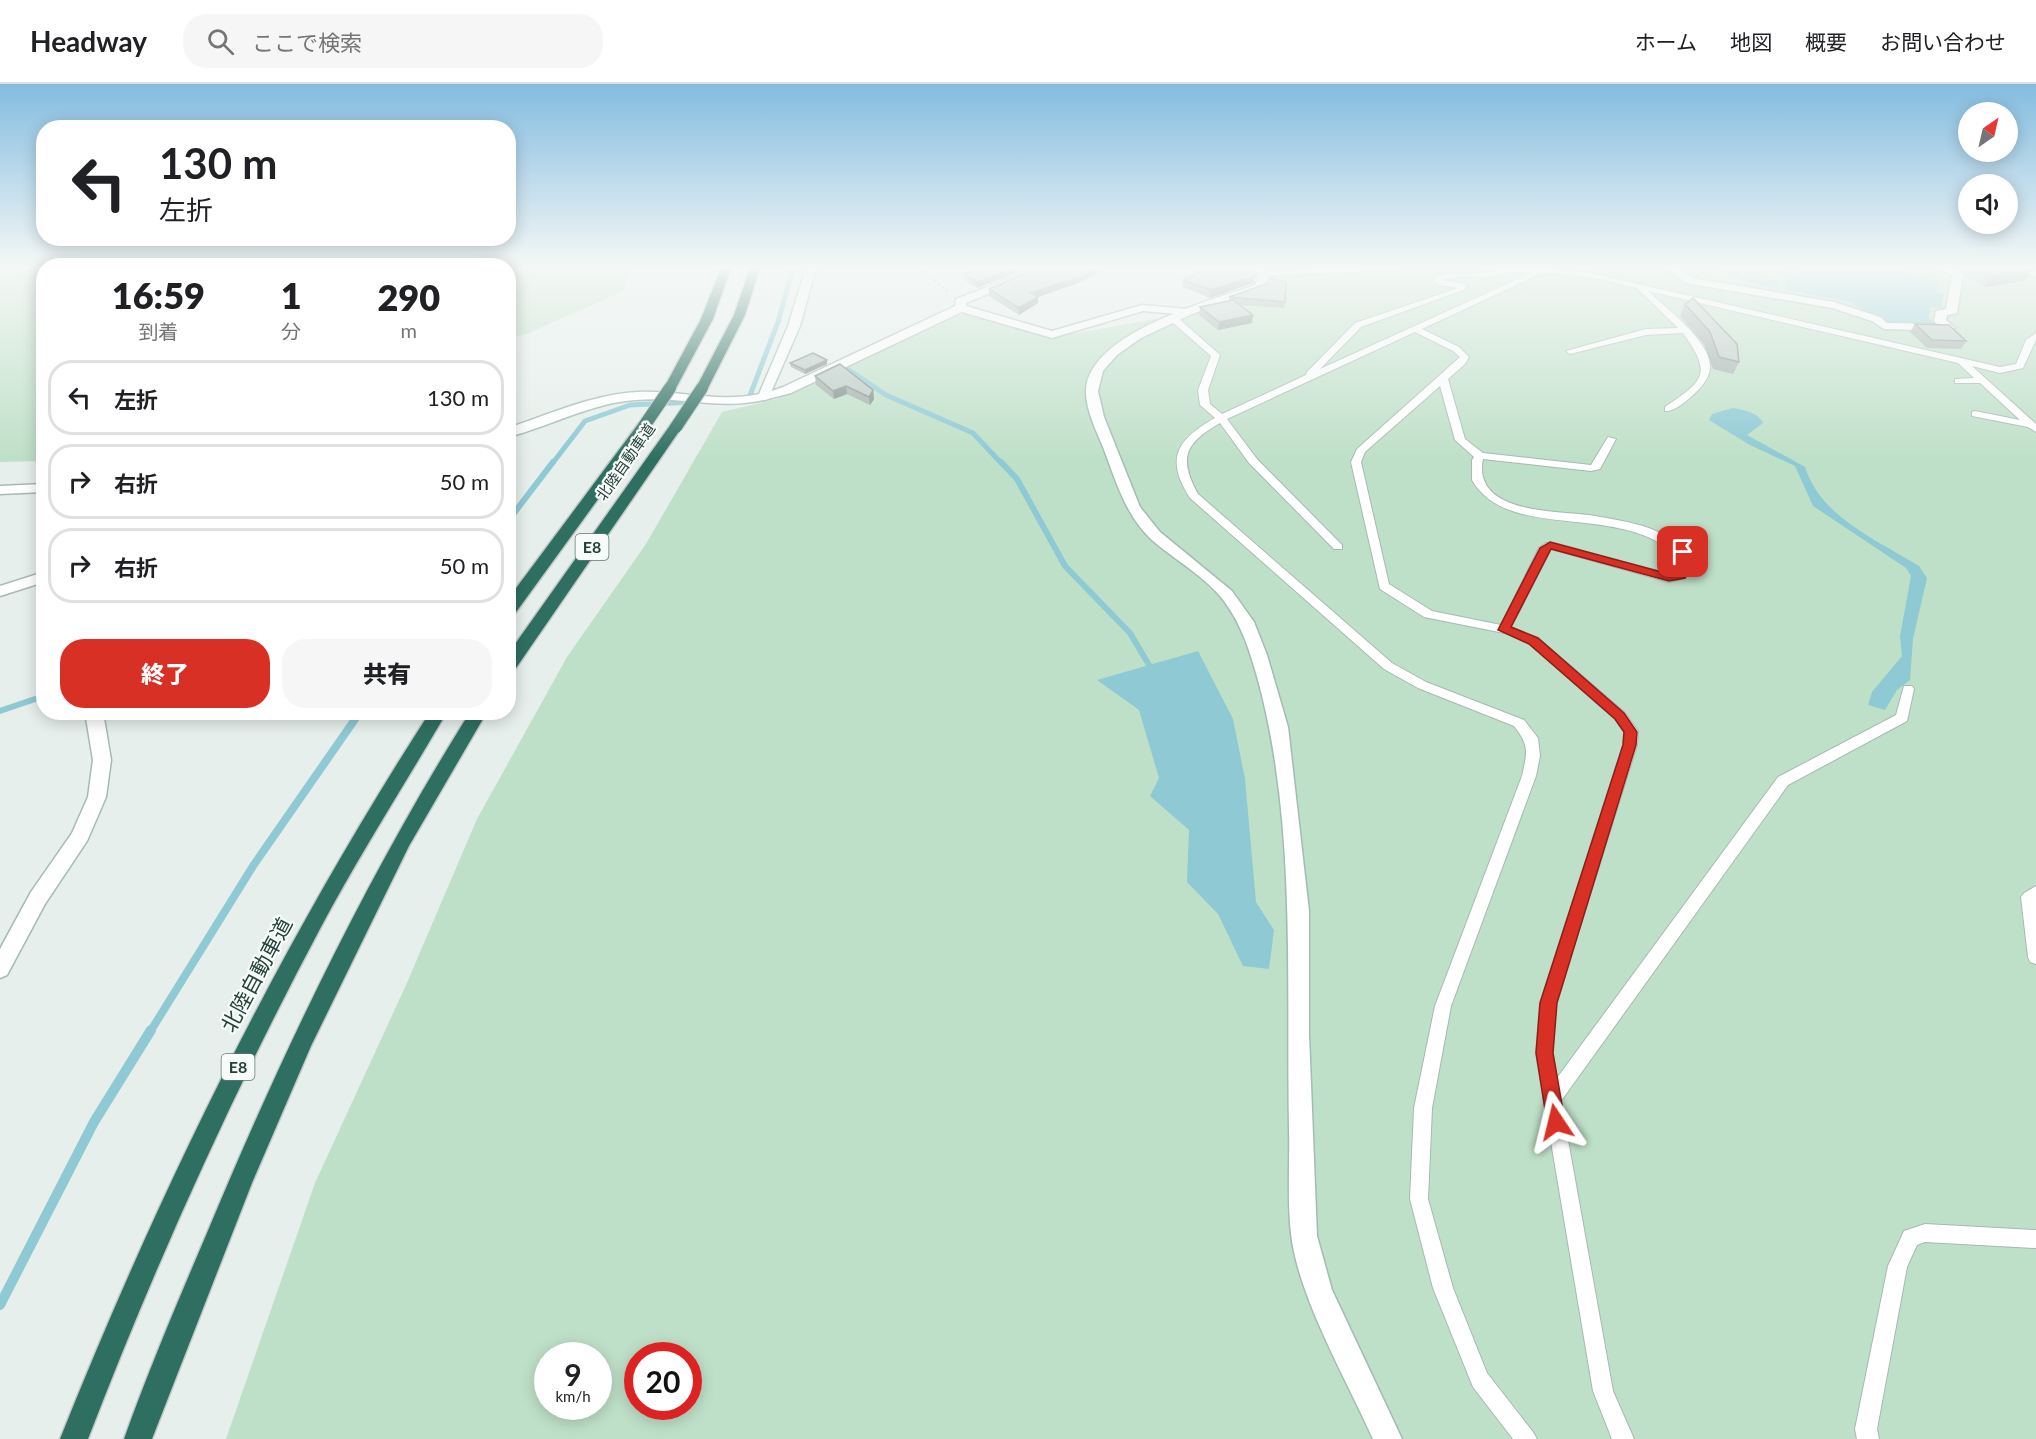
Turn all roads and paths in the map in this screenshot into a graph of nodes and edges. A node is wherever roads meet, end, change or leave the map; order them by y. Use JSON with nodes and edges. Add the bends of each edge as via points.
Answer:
{"nodes":[{"id":1,"x":701,"y":331,"type":"edge"},
{"id":2,"x":733,"y":331,"type":"edge"},
{"id":3,"x":792,"y":331,"type":"edge"},
{"id":4,"x":905,"y":331,"type":"edge"},
{"id":5,"x":1041,"y":331,"type":"edge"},
{"id":6,"x":1065,"y":331,"type":"edge"},
{"id":7,"x":1147,"y":331,"type":"edge"},
{"id":8,"x":1195,"y":331,"type":"edge"},
{"id":9,"x":1352,"y":331,"type":"edge"},
{"id":10,"x":1410,"y":331,"type":"edge"},
{"id":11,"x":1420,"y":331,"type":"edge"},
{"id":12,"x":1661,"y":331,"type":"edge"},
{"id":13,"x":1686,"y":331,"type":"edge"},
{"id":14,"x":1830,"y":331,"type":"edge"},
{"id":15,"x":2036,"y":336,"type":"edge"},
{"id":16,"x":1570,"y":351,"type":"dead end"},
{"id":17,"x":1962,"y":362,"type":"junction"},
{"id":18,"x":1443,"y":379,"type":"junction"},
{"id":19,"x":1304,"y":380,"type":"junction"},
{"id":20,"x":1980,"y":380,"type":"junction"},
{"id":21,"x":1958,"y":381,"type":"dead end"},
{"id":22,"x":764,"y":396,"type":"junction"},
{"id":23,"x":1668,"y":409,"type":"dead end"},
{"id":24,"x":1975,"y":414,"type":"dead end"},
{"id":25,"x":1221,"y":418,"type":"junction"},
{"id":26,"x":2033,"y":426,"type":"edge"},
{"id":27,"x":516,"y":430,"type":"edge"},
{"id":28,"x":1611,"y":439,"type":"dead end"},
{"id":29,"x":1480,"y":456,"type":"junction"},
{"id":30,"x":36,"y":488,"type":"edge"},
{"id":31,"x":0,"y":490,"type":"edge"},
{"id":32,"x":1338,"y":547,"type":"dead end"},
{"id":33,"x":36,"y":580,"type":"edge"},
{"id":34,"x":0,"y":591,"type":"edge"},
{"id":35,"x":516,"y":600,"type":"edge"},
{"id":36,"x":1504,"y":630,"type":"junction"},
{"id":37,"x":516,"y":656,"type":"edge"},
{"id":38,"x":1908,"y":689,"type":"dead end"},
{"id":39,"x":95,"y":720,"type":"edge"},
{"id":40,"x":434,"y":720,"type":"edge"},
{"id":41,"x":474,"y":720,"type":"edge"},
{"id":42,"x":2036,"y":892,"type":"edge"},
{"id":43,"x":2036,"y":957,"type":"edge"},
{"id":44,"x":0,"y":969,"type":"edge"},
{"id":45,"x":1552,"y":1099,"type":"junction"},
{"id":46,"x":2036,"y":1239,"type":"edge"},
{"id":47,"x":74,"y":1439,"type":"edge"},
{"id":48,"x":138,"y":1439,"type":"edge"},
{"id":49,"x":1388,"y":1439,"type":"edge"},
{"id":50,"x":1526,"y":1439,"type":"edge"},
{"id":51,"x":1623,"y":1439,"type":"edge"},
{"id":52,"x":1868,"y":1439,"type":"edge"}],
"edges":[{"from":1,"to":35,"type":"highway","name":"北陸自動車道","number":"E8","bridge":true,"via":[[644,426]]},
{"from":2,"to":37,"type":"highway","name":"北陸自動車道","number":"E8","bridge":true,"via":[[676,427]]},
{"from":3,"to":22,"type":"street"},
{"from":4,"to":22,"type":"street","via":[[787,390]]},
{"from":5,"to":6,"type":"street","via":[[1052,335]]},
{"from":7,"to":49,"type":"street","via":[[1113,352],[1097,370],[1092,391],[1133,508],[1155,535],[1227,594],[1246,622],[1259,655],[1279,727],[1299,911],[1304,1236],[1320,1293]]},
{"from":8,"to":25,"type":"lane","via":[[1216,355],[1203,390],[1205,405]]},
{"from":9,"to":19,"type":"lane"},
{"from":10,"to":19,"type":"lane"},
{"from":11,"to":18,"type":"lane","via":[[1465,357]]},
{"from":12,"to":16,"type":"lane"},
{"from":13,"to":23,"type":"lane","via":[[1704,358],[1704,373],[1695,390]]},
{"from":14,"to":17,"type":"lane"},
{"from":15,"to":17,"type":"lane","via":[[2030,340],[2020,366],[2000,370]]},
{"from":17,"to":20,"type":"lane"},
{"from":18,"to":29,"type":"lane","via":[[1460,440]]},
{"from":18,"to":36,"type":"lane","via":[[1361,451],[1356,462],[1384,586],[1428,614]]},
{"from":19,"to":25,"type":"lane"},
{"from":20,"to":21,"type":"lane"},
{"from":20,"to":26,"type":"lane"},
{"from":22,"to":27,"type":"street","via":[[743,403],[636,396]]},
{"from":24,"to":26,"type":"lane"},
{"from":25,"to":32,"type":"lane","via":[[1253,461]]},
{"from":25,"to":50,"type":"lane","via":[[1196,431],[1182,449],[1181,469],[1194,496],[1388,666],[1519,723],[1531,738],[1533,756],[1528,776],[1443,1006],[1423,1108],[1419,1199],[1443,1288],[1480,1380]]},
{"from":28,"to":29,"type":"lane","via":[[1596,467],[1591,468]]},
{"from":29,"to":36,"type":"lane","via":[[1477,479],[1491,496],[1507,506],[1525,512],[1644,528],[1669,540],[1689,562],[1681,576],[1669,578],[1550,545]]},
{"from":30,"to":31,"type":"street"},
{"from":33,"to":34,"type":"street"},
{"from":36,"to":45,"type":"lane","via":[[1534,641],[1620,716],[1631,732],[1548,1003],[1544,1053]]},
{"from":38,"to":45,"type":"lane","via":[[1902,718],[1783,781]]},
{"from":39,"to":44,"type":"street","via":[[102,760],[97,797],[80,836],[38,898]]},
{"from":40,"to":47,"type":"highway","name":"北陸自動車道","number":"E8","via":[[343,868],[265,1010],[177,1196]]},
{"from":41,"to":48,"type":"highway","via":[[392,861],[316,1011],[237,1188]]},
{"from":42,"to":43,"type":"lane","via":[[2029,897]]},
{"from":45,"to":51,"type":"lane","via":[[1603,1391]]},
{"from":46,"to":52,"type":"lane","via":[[1926,1233],[1911,1238],[1898,1266],[1866,1429]]}]}
